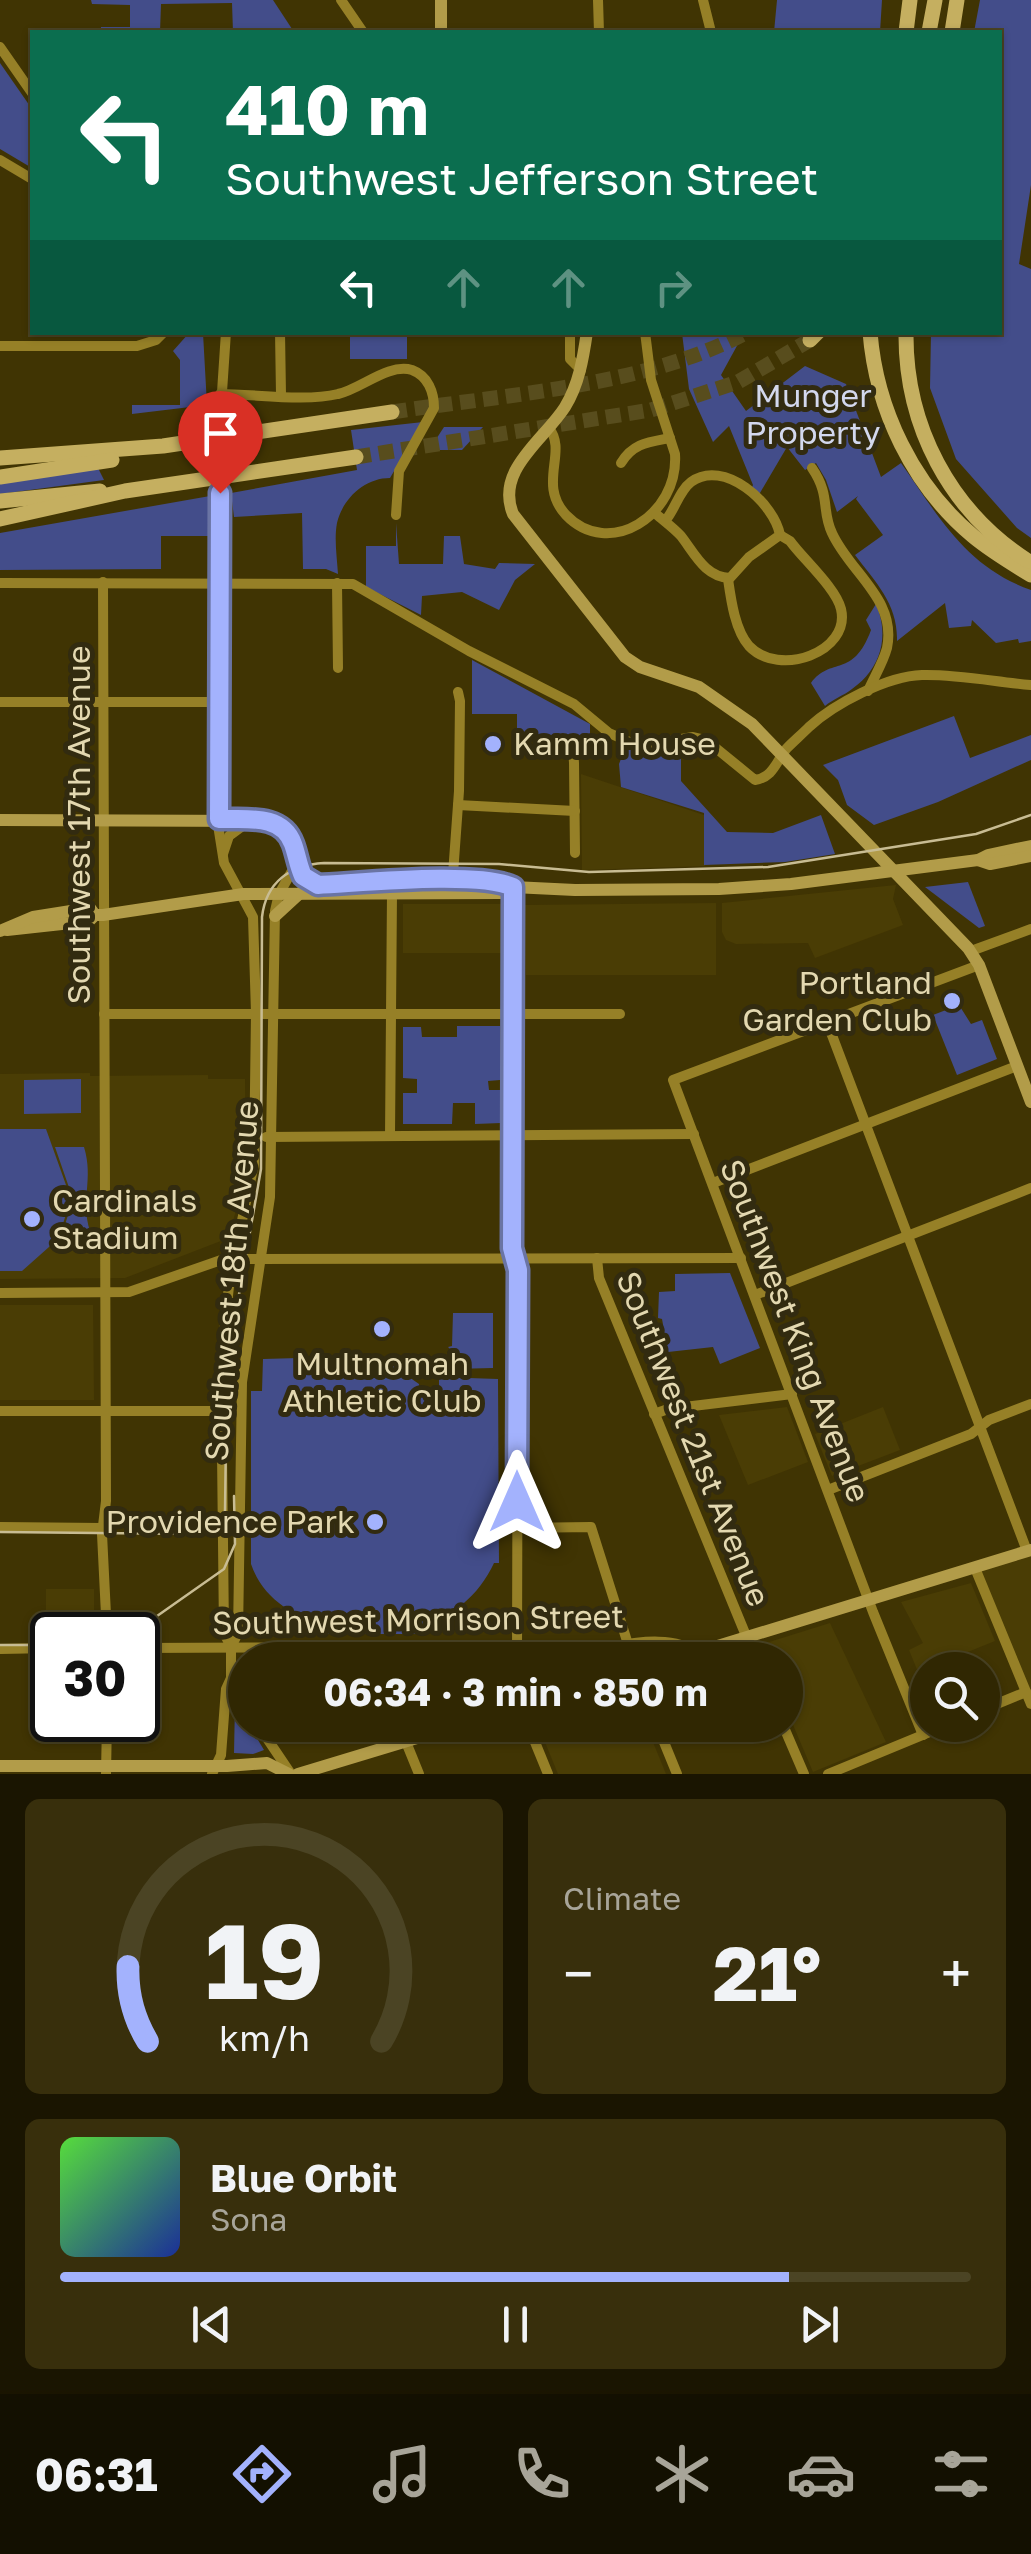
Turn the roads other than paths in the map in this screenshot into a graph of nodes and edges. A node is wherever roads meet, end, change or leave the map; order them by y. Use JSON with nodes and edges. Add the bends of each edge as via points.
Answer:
{"nodes":[{"id":1,"x":341,"y":0,"type":"edge"},
{"id":2,"x":441,"y":0,"type":"edge"},
{"id":3,"x":598,"y":0,"type":"edge"},
{"id":4,"x":703,"y":0,"type":"edge"},
{"id":5,"x":910,"y":0,"type":"edge"},
{"id":6,"x":935,"y":0,"type":"edge"},
{"id":7,"x":958,"y":0,"type":"edge"},
{"id":8,"x":361,"y":30,"type":"edge"},
{"id":9,"x":442,"y":30,"type":"edge"},
{"id":10,"x":599,"y":30,"type":"edge"},
{"id":11,"x":710,"y":30,"type":"edge"},
{"id":12,"x":906,"y":30,"type":"edge"},
{"id":13,"x":929,"y":30,"type":"edge"},
{"id":14,"x":952,"y":30,"type":"edge"},
{"id":15,"x":0,"y":48,"type":"edge"},
{"id":16,"x":30,"y":90,"type":"edge"},
{"id":17,"x":0,"y":160,"type":"edge"},
{"id":18,"x":30,"y":177,"type":"edge"},
{"id":19,"x":162,"y":335,"type":"edge"},
{"id":20,"x":226,"y":335,"type":"edge"},
{"id":21,"x":280,"y":335,"type":"edge"},
{"id":22,"x":570,"y":335,"type":"edge"},
{"id":23,"x":586,"y":335,"type":"edge"},
{"id":24,"x":644,"y":335,"type":"edge"},
{"id":25,"x":870,"y":335,"type":"edge"},
{"id":26,"x":906,"y":335,"type":"edge"},
{"id":27,"x":0,"y":346,"type":"edge"},
{"id":28,"x":580,"y":370,"type":"junction"},
{"id":29,"x":220,"y":394,"type":"junction"},
{"id":30,"x":281,"y":395,"type":"junction"},
{"id":31,"x":392,"y":412,"type":"tunnel mouth"},
{"id":32,"x":220,"y":422,"type":"tunnel mouth"},
{"id":33,"x":549,"y":428,"type":"junction"},
{"id":34,"x":670,"y":438,"type":"junction"},
{"id":35,"x":164,"y":446,"type":"junction"},
{"id":36,"x":0,"y":458,"type":"edge"},
{"id":37,"x":356,"y":458,"type":"tunnel mouth"},
{"id":38,"x":622,"y":463,"type":"dead end"},
{"id":39,"x":812,"y":468,"type":"dead end"},
{"id":40,"x":0,"y":477,"type":"edge"},
{"id":41,"x":126,"y":491,"type":"junction"},
{"id":42,"x":220,"y":493,"type":"tunnel mouth"},
{"id":43,"x":0,"y":501,"type":"edge"},
{"id":44,"x":396,"y":515,"type":"dead end"},
{"id":45,"x":660,"y":518,"type":"junction"},
{"id":46,"x":0,"y":519,"type":"edge"},
{"id":47,"x":780,"y":535,"type":"junction"},
{"id":48,"x":1031,"y":564,"type":"edge"},
{"id":49,"x":1031,"y":575,"type":"edge"},
{"id":50,"x":728,"y":579,"type":"junction"},
{"id":51,"x":103,"y":582,"type":"junction"},
{"id":52,"x":221,"y":582,"type":"junction"},
{"id":53,"x":0,"y":583,"type":"edge"},
{"id":54,"x":337,"y":583,"type":"junction"},
{"id":55,"x":338,"y":668,"type":"dead end"},
{"id":56,"x":1031,"y":685,"type":"edge"},
{"id":57,"x":868,"y":691,"type":"junction"},
{"id":58,"x":458,"y":692,"type":"dead end"},
{"id":59,"x":0,"y":702,"type":"edge"},
{"id":60,"x":104,"y":702,"type":"junction"},
{"id":61,"x":220,"y":705,"type":"junction"},
{"id":62,"x":568,"y":740,"type":"dead end"},
{"id":63,"x":786,"y":757,"type":"junction"},
{"id":64,"x":458,"y":805,"type":"junction"},
{"id":65,"x":575,"y":811,"type":"junction"},
{"id":66,"x":219,"y":819,"type":"junction"},
{"id":67,"x":0,"y":820,"type":"edge"},
{"id":68,"x":105,"y":820,"type":"junction"},
{"id":69,"x":252,"y":820,"type":"junction"},
{"id":70,"x":1031,"y":846,"type":"edge"},
{"id":71,"x":574,"y":853,"type":"dead end"},
{"id":72,"x":223,"y":855,"type":"junction"},
{"id":73,"x":1031,"y":856,"type":"edge"},
{"id":74,"x":978,"y":860,"type":"junction"},
{"id":75,"x":298,"y":862,"type":"junction"},
{"id":76,"x":452,"y":887,"type":"junction"},
{"id":77,"x":513,"y":887,"type":"junction"},
{"id":78,"x":300,"y":893,"type":"junction"},
{"id":79,"x":243,"y":894,"type":"junction"},
{"id":80,"x":279,"y":894,"type":"junction"},
{"id":81,"x":392,"y":894,"type":"junction"},
{"id":82,"x":99,"y":915,"type":"junction"},
{"id":83,"x":275,"y":916,"type":"junction"},
{"id":84,"x":1031,"y":928,"type":"edge"},
{"id":85,"x":0,"y":930,"type":"edge"},
{"id":86,"x":967,"y":947,"type":"junction"},
{"id":87,"x":979,"y":964,"type":"junction"},
{"id":88,"x":104,"y":1014,"type":"junction"},
{"id":89,"x":256,"y":1014,"type":"junction"},
{"id":90,"x":274,"y":1014,"type":"junction"},
{"id":91,"x":390,"y":1014,"type":"junction"},
{"id":92,"x":513,"y":1014,"type":"junction"},
{"id":93,"x":620,"y":1014,"type":"dead end"},
{"id":94,"x":827,"y":1022,"type":"junction"},
{"id":95,"x":1017,"y":1066,"type":"junction"},
{"id":96,"x":1031,"y":1102,"type":"edge"},
{"id":97,"x":866,"y":1125,"type":"junction"},
{"id":98,"x":694,"y":1134,"type":"junction"},
{"id":99,"x":512,"y":1135,"type":"junction"},
{"id":100,"x":390,"y":1136,"type":"junction"},
{"id":101,"x":256,"y":1137,"type":"junction"},
{"id":102,"x":272,"y":1137,"type":"junction"},
{"id":103,"x":713,"y":1183,"type":"junction"},
{"id":104,"x":1031,"y":1188,"type":"edge"},
{"id":105,"x":907,"y":1236,"type":"junction"},
{"id":106,"x":515,"y":1258,"type":"junction"},
{"id":107,"x":597,"y":1258,"type":"junction"},
{"id":108,"x":741,"y":1258,"type":"junction"},
{"id":109,"x":235,"y":1259,"type":"junction"},
{"id":110,"x":263,"y":1259,"type":"junction"},
{"id":111,"x":0,"y":1293,"type":"edge"},
{"id":112,"x":104,"y":1293,"type":"junction"},
{"id":113,"x":755,"y":1295,"type":"junction"},
{"id":114,"x":792,"y":1394,"type":"junction"},
{"id":115,"x":1031,"y":1404,"type":"edge"},
{"id":116,"x":0,"y":1411,"type":"edge"},
{"id":117,"x":104,"y":1411,"type":"junction"},
{"id":118,"x":220,"y":1411,"type":"junction"},
{"id":119,"x":654,"y":1414,"type":"junction"},
{"id":120,"x":980,"y":1427,"type":"junction"},
{"id":121,"x":828,"y":1490,"type":"junction"},
{"id":122,"x":0,"y":1527,"type":"edge"},
{"id":123,"x":102,"y":1528,"type":"junction"},
{"id":124,"x":517,"y":1528,"type":"junction"},
{"id":125,"x":1029,"y":1551,"type":"edge"},
{"id":126,"x":975,"y":1568,"type":"junction"},
{"id":127,"x":870,"y":1600,"type":"junction"},
{"id":128,"x":106,"y":1612,"type":"edge"},
{"id":129,"x":747,"y":1638,"type":"junction"},
{"id":130,"x":228,"y":1642,"type":"edge"},
{"id":131,"x":234,"y":1642,"type":"edge"},
{"id":132,"x":517,"y":1642,"type":"edge"},
{"id":133,"x":626,"y":1642,"type":"edge"},
{"id":134,"x":732,"y":1642,"type":"edge"},
{"id":135,"x":749,"y":1642,"type":"edge"},
{"id":136,"x":0,"y":1648,"type":"edge"},
{"id":137,"x":30,"y":1648,"type":"edge"},
{"id":138,"x":160,"y":1648,"type":"edge"},
{"id":139,"x":228,"y":1648,"type":"edge"},
{"id":140,"x":228,"y":1684,"type":"edge"},
{"id":141,"x":1029,"y":1698,"type":"edge"},
{"id":142,"x":910,"y":1702,"type":"edge"},
{"id":143,"x":1000,"y":1705,"type":"edge"},
{"id":144,"x":910,"y":1740,"type":"edge"},
{"id":145,"x":107,"y":1742,"type":"edge"},
{"id":146,"x":269,"y":1742,"type":"edge"},
{"id":147,"x":406,"y":1742,"type":"joint"},
{"id":148,"x":535,"y":1742,"type":"edge"},
{"id":149,"x":664,"y":1742,"type":"edge"},
{"id":150,"x":790,"y":1742,"type":"edge"},
{"id":151,"x":0,"y":1766,"type":"edge"},
{"id":152,"x":106,"y":1770,"type":"edge"},
{"id":153,"x":214,"y":1770,"type":"edge"},
{"id":154,"x":290,"y":1774,"type":"edge"},
{"id":155,"x":298,"y":1774,"type":"edge"},
{"id":156,"x":419,"y":1774,"type":"edge"},
{"id":157,"x":548,"y":1774,"type":"edge"},
{"id":158,"x":677,"y":1774,"type":"edge"},
{"id":159,"x":804,"y":1774,"type":"edge"},
{"id":160,"x":828,"y":1774,"type":"edge"}],
"edges":[{"from":1,"to":8,"type":"street"},
{"from":2,"to":9,"type":"main road"},
{"from":3,"to":10,"type":"street"},
{"from":4,"to":11,"type":"street"},
{"from":5,"to":12,"type":"highway"},
{"from":6,"to":13,"type":"highway"},
{"from":7,"to":14,"type":"highway"},
{"from":15,"to":16,"type":"street"},
{"from":17,"to":18,"type":"street"},
{"from":19,"to":27,"type":"street","via":[[137,346]]},
{"from":20,"to":29,"type":"street"},
{"from":21,"to":30,"type":"street"},
{"from":22,"to":28,"type":"street","via":[[570,359]]},
{"from":23,"to":28,"type":"main road"},
{"from":24,"to":34,"type":"street"},
{"from":25,"to":49,"type":"highway","via":[[886,410],[920,477],[969,534]]},
{"from":26,"to":48,"type":"highway","via":[[912,400],[935,460],[978,524]]},
{"from":28,"to":33,"type":"main road"},
{"from":29,"to":30,"type":"street"},
{"from":29,"to":32,"type":"street"},
{"from":30,"to":44,"type":"street","via":[[334,395],[397,370],[427,381],[434,408],[396,477]]},
{"from":31,"to":35,"type":"highway"},
{"from":33,"to":45,"type":"street","via":[[556,436],[552,492],[567,516],[608,532]]},
{"from":33,"to":63,"type":"main road","via":[[512,475],[508,497],[517,520],[625,657],[699,687]]},
{"from":34,"to":38,"type":"street","via":[[642,443]]},
{"from":34,"to":45,"type":"street","via":[[674,480]]},
{"from":35,"to":36,"type":"highway"},
{"from":35,"to":40,"type":"highway","via":[[135,457]]},
{"from":37,"to":41,"type":"highway"},
{"from":39,"to":57,"type":"street","via":[[822,483],[831,532],[876,594],[888,628]]},
{"from":41,"to":43,"type":"highway"},
{"from":41,"to":46,"type":"highway"},
{"from":42,"to":52,"type":"street","name":"Southwest 18th Avenue"},
{"from":45,"to":47,"type":"street","via":[[687,486],[720,475],[763,506]]},
{"from":45,"to":50,"type":"street","via":[[702,565]]},
{"from":47,"to":50,"type":"street"},
{"from":47,"to":50,"type":"street","via":[[840,606],[840,624],[823,650],[782,660],[756,651],[740,629]]},
{"from":51,"to":52,"type":"street"},
{"from":51,"to":53,"type":"street"},
{"from":51,"to":60,"type":"street","name":"Southwest 17th Avenue"},
{"from":52,"to":54,"type":"street"},
{"from":52,"to":61,"type":"street","name":"Southwest 18th Avenue"},
{"from":54,"to":55,"type":"street"},
{"from":54,"to":63,"type":"street","via":[[359,588],[574,704],[632,743],[693,736],[758,780]]},
{"from":56,"to":57,"type":"street","via":[[920,675]]},
{"from":57,"to":63,"type":"street","via":[[828,712]]},
{"from":58,"to":64,"type":"street"},
{"from":59,"to":60,"type":"street"},
{"from":60,"to":61,"type":"street"},
{"from":60,"to":68,"type":"street","name":"Southwest 17th Avenue"},
{"from":61,"to":66,"type":"street","name":"Southwest 18th Avenue"},
{"from":62,"to":65,"type":"street","via":[[574,749]]},
{"from":63,"to":86,"type":"main road"},
{"from":64,"to":65,"type":"street"},
{"from":64,"to":76,"type":"street"},
{"from":65,"to":71,"type":"street"},
{"from":66,"to":68,"type":"main road"},
{"from":66,"to":69,"type":"main road"},
{"from":66,"to":72,"type":"street","name":"Southwest 18th Avenue"},
{"from":67,"to":68,"type":"main road"},
{"from":68,"to":82,"type":"street","name":"Southwest 17th Avenue"},
{"from":69,"to":72,"type":"street","via":[[233,832]]},
{"from":69,"to":75,"type":"main road","via":[[286,832]]},
{"from":70,"to":74,"type":"main road"},
{"from":72,"to":79,"type":"street","name":"Southwest 18th Avenue"},
{"from":73,"to":74,"type":"main road"},
{"from":74,"to":77,"type":"main road","via":[[736,888]]},
{"from":75,"to":76,"type":"main road","via":[[303,876],[318,885]]},
{"from":75,"to":80,"type":"street","name":"Southwest 18th Avenue"},
{"from":76,"to":77,"type":"main road","via":[[500,893]]},
{"from":76,"to":81,"type":"main road"},
{"from":77,"to":92,"type":"street"},
{"from":78,"to":80,"type":"main road"},
{"from":78,"to":81,"type":"main road"},
{"from":78,"to":83,"type":"main road"},
{"from":79,"to":80,"type":"main road"},
{"from":79,"to":82,"type":"main road"},
{"from":79,"to":89,"type":"street","name":"Southwest 18th Avenue","via":[[253,916]]},
{"from":80,"to":83,"type":"street","name":"Southwest 18th Avenue"},
{"from":81,"to":91,"type":"street"},
{"from":82,"to":85,"type":"main road","via":[[90,908]]},
{"from":82,"to":88,"type":"street","name":"Southwest 17th Avenue"},
{"from":83,"to":90,"type":"street","name":"Southwest 18th Avenue"},
{"from":84,"to":86,"type":"street"},
{"from":86,"to":87,"type":"main road"},
{"from":87,"to":94,"type":"street"},
{"from":87,"to":95,"type":"main road"},
{"from":88,"to":89,"type":"street"},
{"from":88,"to":112,"type":"street","name":"Southwest 17th Avenue"},
{"from":89,"to":90,"type":"street"},
{"from":89,"to":101,"type":"street","name":"Southwest 18th Avenue"},
{"from":90,"to":91,"type":"street"},
{"from":90,"to":102,"type":"street","name":"Southwest 18th Avenue"},
{"from":91,"to":92,"type":"street"},
{"from":91,"to":100,"type":"street"},
{"from":92,"to":93,"type":"street"},
{"from":92,"to":99,"type":"street"},
{"from":94,"to":97,"type":"street"},
{"from":94,"to":98,"type":"street","name":"Southwest King Avenue","via":[[673,1080]]},
{"from":95,"to":96,"type":"main road"},
{"from":95,"to":97,"type":"street"},
{"from":97,"to":103,"type":"street"},
{"from":97,"to":105,"type":"street"},
{"from":98,"to":99,"type":"street"},
{"from":98,"to":103,"type":"street","name":"Southwest King Avenue"},
{"from":99,"to":100,"type":"street"},
{"from":99,"to":106,"type":"street"},
{"from":100,"to":102,"type":"street"},
{"from":101,"to":102,"type":"street"},
{"from":101,"to":109,"type":"street","name":"Southwest 18th Avenue"},
{"from":102,"to":110,"type":"street","name":"Southwest 18th Avenue"},
{"from":103,"to":108,"type":"street","name":"Southwest King Avenue"},
{"from":104,"to":105,"type":"street"},
{"from":105,"to":113,"type":"street"},
{"from":105,"to":120,"type":"street"},
{"from":106,"to":107,"type":"street"},
{"from":106,"to":110,"type":"street"},
{"from":106,"to":124,"type":"street"},
{"from":107,"to":108,"type":"street"},
{"from":107,"to":119,"type":"street","name":"Southwest 21st Avenue"},
{"from":108,"to":113,"type":"street","name":"Southwest King Avenue"},
{"from":109,"to":110,"type":"street"},
{"from":109,"to":112,"type":"street","via":[[142,1289]]},
{"from":109,"to":118,"type":"street","name":"Southwest 18th Avenue"},
{"from":110,"to":131,"type":"street","name":"Southwest 18th Avenue","via":[[242,1382]]},
{"from":111,"to":112,"type":"street"},
{"from":112,"to":117,"type":"street"},
{"from":113,"to":114,"type":"street","name":"Southwest King Avenue"},
{"from":114,"to":119,"type":"street"},
{"from":114,"to":121,"type":"street","name":"Southwest King Avenue"},
{"from":115,"to":120,"type":"street"},
{"from":116,"to":117,"type":"street"},
{"from":117,"to":118,"type":"street"},
{"from":117,"to":123,"type":"street"},
{"from":118,"to":130,"type":"street","name":"Southwest 18th Avenue"},
{"from":119,"to":129,"type":"street","name":"Southwest 21st Avenue"},
{"from":120,"to":121,"type":"street"},
{"from":120,"to":125,"type":"street"},
{"from":121,"to":127,"type":"street","name":"Southwest King Avenue"},
{"from":122,"to":123,"type":"street"},
{"from":123,"to":128,"type":"street"},
{"from":124,"to":132,"type":"street"},
{"from":124,"to":133,"type":"street","via":[[591,1527]]},
{"from":125,"to":126,"type":"main road"},
{"from":126,"to":127,"type":"main road"},
{"from":126,"to":141,"type":"street"},
{"from":127,"to":129,"type":"main road"},
{"from":127,"to":142,"type":"street","name":"Southwest King Avenue"},
{"from":129,"to":134,"type":"main road"},
{"from":129,"to":135,"type":"street","name":"Southwest 21st Avenue"},
{"from":136,"to":137,"type":"street"},
{"from":138,"to":139,"type":"street","name":"Southwest Morrison Street"},
{"from":140,"to":153,"type":"street","name":"Southwest 18th Avenue"},
{"from":141,"to":143,"type":"street"},
{"from":144,"to":160,"type":"street"},
{"from":145,"to":152,"type":"street"},
{"from":146,"to":154,"type":"street"},
{"from":147,"to":155,"type":"main road"},
{"from":147,"to":156,"type":"street"},
{"from":148,"to":157,"type":"street"},
{"from":149,"to":158,"type":"street"},
{"from":150,"to":159,"type":"street"},
{"from":151,"to":152,"type":"main road"},
{"from":152,"to":153,"type":"main road"},
{"from":153,"to":154,"type":"main road","via":[[272,1763]]}]}
